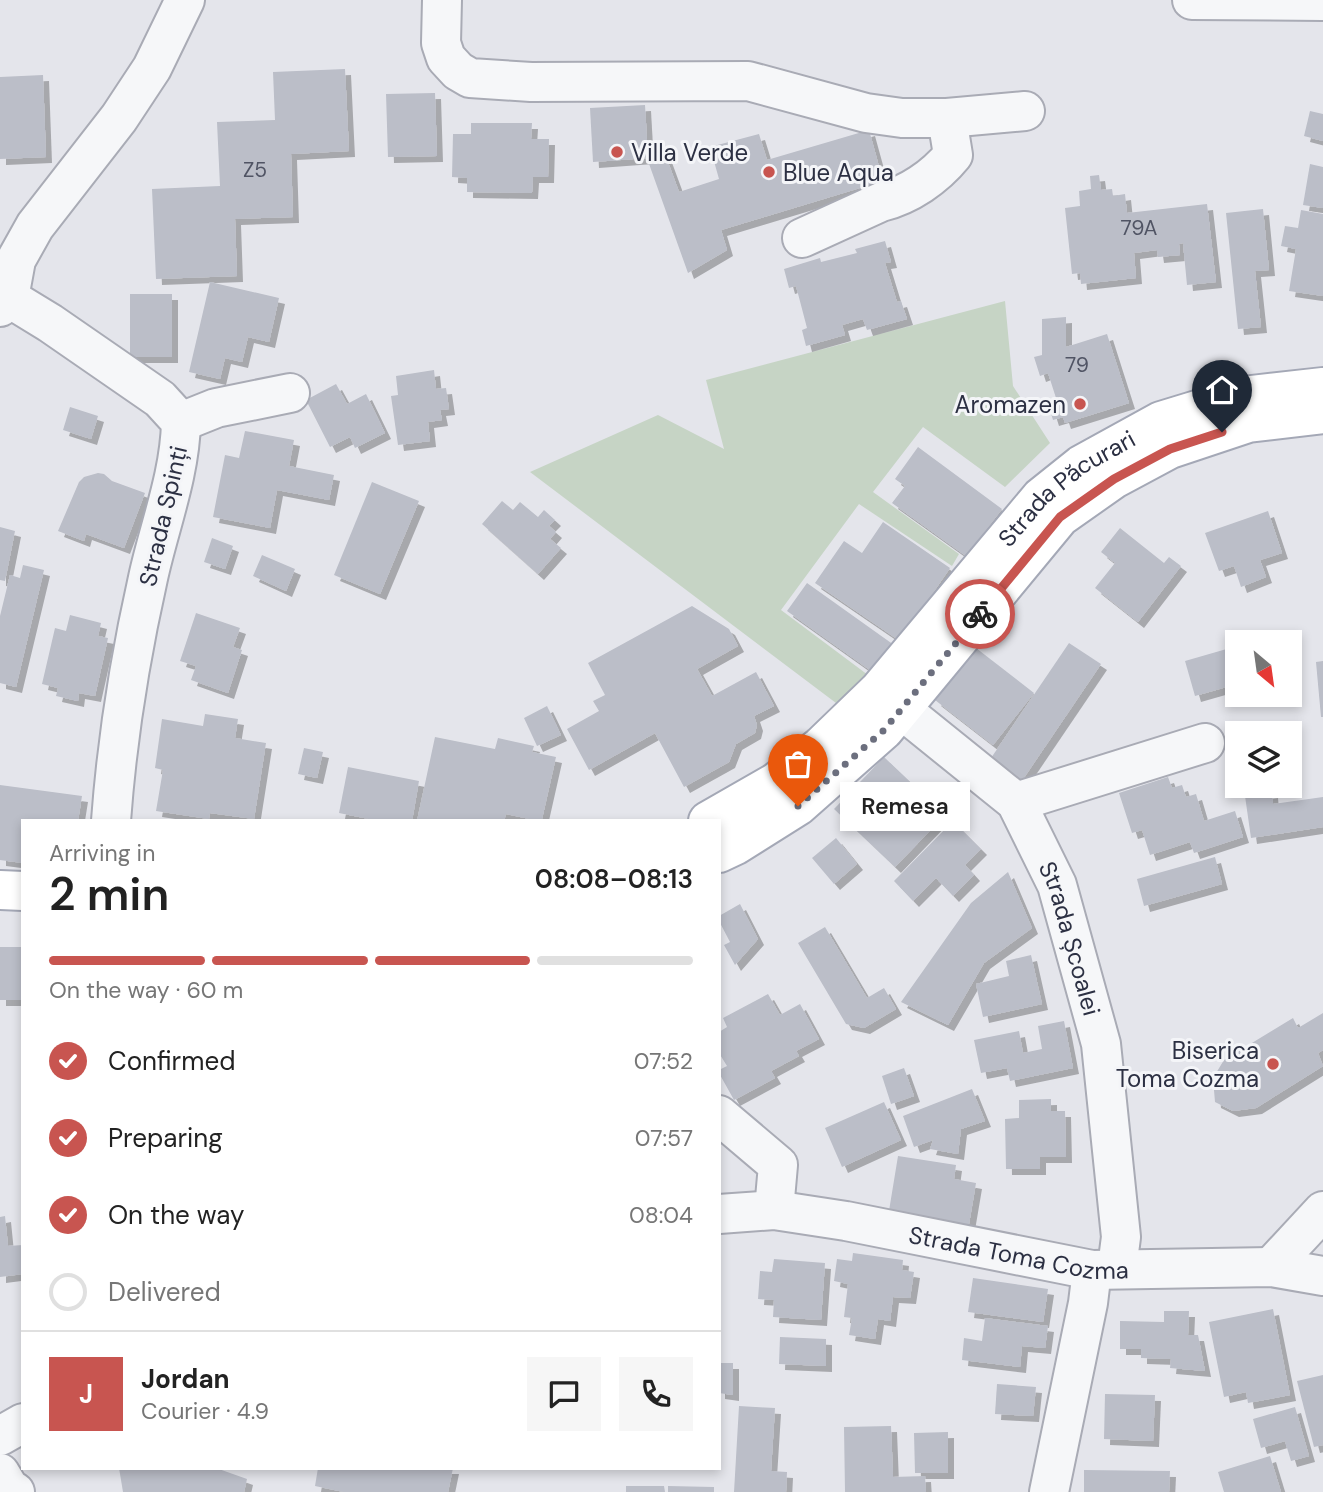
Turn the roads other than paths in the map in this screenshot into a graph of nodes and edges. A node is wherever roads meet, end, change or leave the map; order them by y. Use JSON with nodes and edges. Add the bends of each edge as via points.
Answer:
{"nodes":[{"id":1,"x":185,"y":0,"type":"edge"},
{"id":2,"x":442,"y":0,"type":"edge"},
{"id":3,"x":1192,"y":0,"type":"edge"},
{"id":4,"x":1323,"y":1,"type":"edge"},
{"id":5,"x":1025,"y":111,"type":"dead end"},
{"id":6,"x":947,"y":118,"type":"junction"},
{"id":7,"x":802,"y":238,"type":"dead end"},
{"id":8,"x":3,"y":301,"type":"edge"},
{"id":9,"x":1323,"y":387,"type":"edge"},
{"id":10,"x":290,"y":393,"type":"dead end"},
{"id":11,"x":1323,"y":414,"type":"edge"},
{"id":12,"x":181,"y":422,"type":"junction"},
{"id":13,"x":901,"y":710,"type":"junction"},
{"id":14,"x":1205,"y":743,"type":"dead end"},
{"id":15,"x":1016,"y":802,"type":"junction"},
{"id":16,"x":111,"y":819,"type":"edge"},
{"id":17,"x":711,"y":819,"type":"edge"},
{"id":18,"x":721,"y":852,"type":"edge"},
{"id":19,"x":0,"y":890,"type":"edge"},
{"id":20,"x":21,"y":891,"type":"edge"},
{"id":21,"x":721,"y":1117,"type":"edge"},
{"id":22,"x":774,"y":1210,"type":"junction"},
{"id":23,"x":1323,"y":1211,"type":"edge"},
{"id":24,"x":721,"y":1214,"type":"edge"},
{"id":25,"x":1271,"y":1267,"type":"junction"},
{"id":26,"x":1105,"y":1269,"type":"junction"},
{"id":27,"x":1323,"y":1276,"type":"edge"},
{"id":28,"x":21,"y":1424,"type":"edge"},
{"id":29,"x":0,"y":1436,"type":"edge"},
{"id":30,"x":0,"y":1473,"type":"edge"},
{"id":31,"x":15,"y":1492,"type":"edge"},
{"id":32,"x":1049,"y":1492,"type":"edge"}],
"edges":[{"from":1,"to":8,"type":"street","via":[[152,68],[119,118],[35,226],[16,260]]},
{"from":2,"to":6,"type":"street","via":[[441,43],[446,58],[470,78],[748,81],[866,113]]},
{"from":3,"to":4,"type":"street"},
{"from":5,"to":6,"type":"street"},
{"from":6,"to":7,"type":"street","via":[[953,155],[938,174],[894,199]]},
{"from":8,"to":12,"type":"street","name":"Strada Spinți","via":[[50,323],[160,398]]},
{"from":9,"to":17,"type":"main road","name":"Strada Păcurari","via":[[1243,397],[1161,421],[1081,465],[1041,497],[879,690],[821,746],[776,782]]},
{"from":10,"to":12,"type":"street","via":[[216,408]]},
{"from":11,"to":13,"type":"main road","name":"Strada Păcurari","via":[[1248,424],[1170,449],[1114,479],[1060,517]]},
{"from":12,"to":16,"type":"street","name":"Strada Spinți","via":[[181,446],[148,579],[119,737]]},
{"from":13,"to":15,"type":"street","name":"Strada Școalei"},
{"from":13,"to":18,"type":"main road","name":"Strada Păcurari","via":[[798,806]]},
{"from":14,"to":15,"type":"street"},
{"from":15,"to":26,"type":"street","name":"Strada Școalei","via":[[1057,885],[1101,1044],[1121,1237]]},
{"from":19,"to":20,"type":"main road"},
{"from":21,"to":22,"type":"street","via":[[778,1165]]},
{"from":22,"to":24,"type":"street","name":"Strada Toma Cozma"},
{"from":22,"to":26,"type":"street","name":"Strada Toma Cozma"},
{"from":23,"to":25,"type":"street"},
{"from":25,"to":26,"type":"street","name":"Strada Toma Cozma"},
{"from":25,"to":27,"type":"street","name":"Strada Toma Cozma"},
{"from":26,"to":32,"type":"street","name":"Strada Școalei","via":[[1088,1303]]},
{"from":28,"to":29,"type":"street"},
{"from":30,"to":31,"type":"street"}]}
